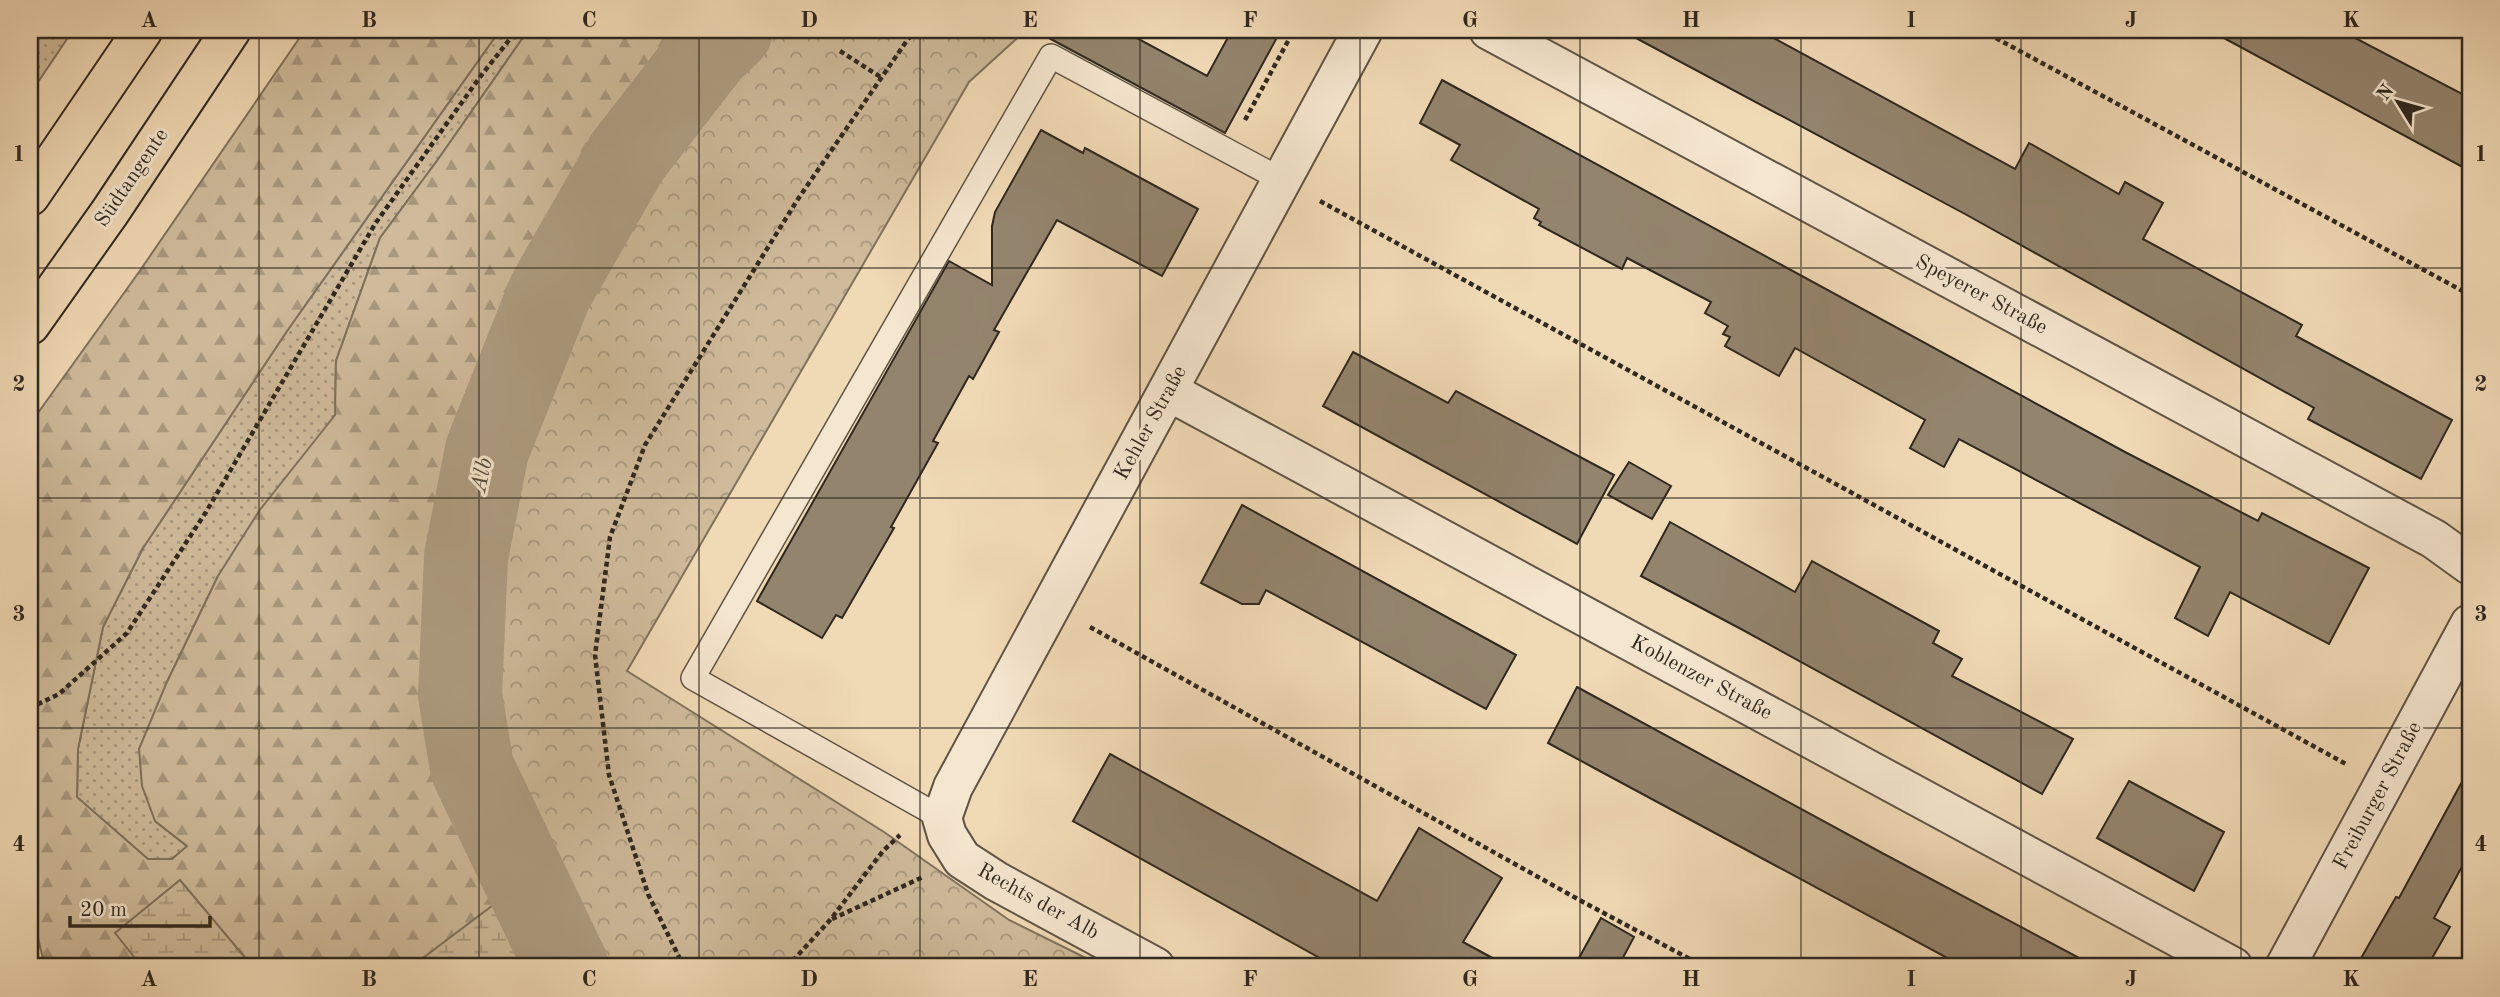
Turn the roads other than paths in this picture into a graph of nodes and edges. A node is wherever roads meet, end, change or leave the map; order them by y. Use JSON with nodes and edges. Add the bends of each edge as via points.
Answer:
{"nodes":[{"id":1,"x":143,"y":30,"type":"edge"},
{"id":2,"x":231,"y":30,"type":"edge"},
{"id":3,"x":1363,"y":30,"type":"edge"},
{"id":4,"x":1489,"y":30,"type":"edge"},
{"id":5,"x":1282,"y":180,"type":"junction"},
{"id":6,"x":30,"y":196,"type":"edge"},
{"id":7,"x":30,"y":325,"type":"edge"},
{"id":8,"x":1168,"y":391,"type":"junction"},
{"id":9,"x":2470,"y":565,"type":"edge"},
{"id":10,"x":2470,"y":624,"type":"edge"},
{"id":11,"x":942,"y":818,"type":"junction"},
{"id":12,"x":1155,"y":967,"type":"edge"},
{"id":13,"x":2233,"y":967,"type":"edge"},
{"id":14,"x":2285,"y":967,"type":"edge"}],
"edges":[{"from":1,"to":6,"type":"highway"},
{"from":2,"to":7,"type":"highway","name":"Südtangente"},
{"from":3,"to":5,"type":"street","name":"Kehler Straße"},
{"from":4,"to":9,"type":"street","name":"Speyerer Straße","via":[[2434,539]]},
{"from":5,"to":8,"type":"street","name":"Kehler Straße"},
{"from":5,"to":11,"type":"lane","via":[[1051,56],[694,678]]},
{"from":8,"to":11,"type":"street","name":"Kehler Straße","via":[[953,788]]},
{"from":8,"to":13,"type":"street","name":"Koblenzer Straße"},
{"from":10,"to":14,"type":"street","name":"Freiburger Straße"},
{"from":11,"to":12,"type":"street","name":"Rechts der Alb","via":[[962,859]]}]}
